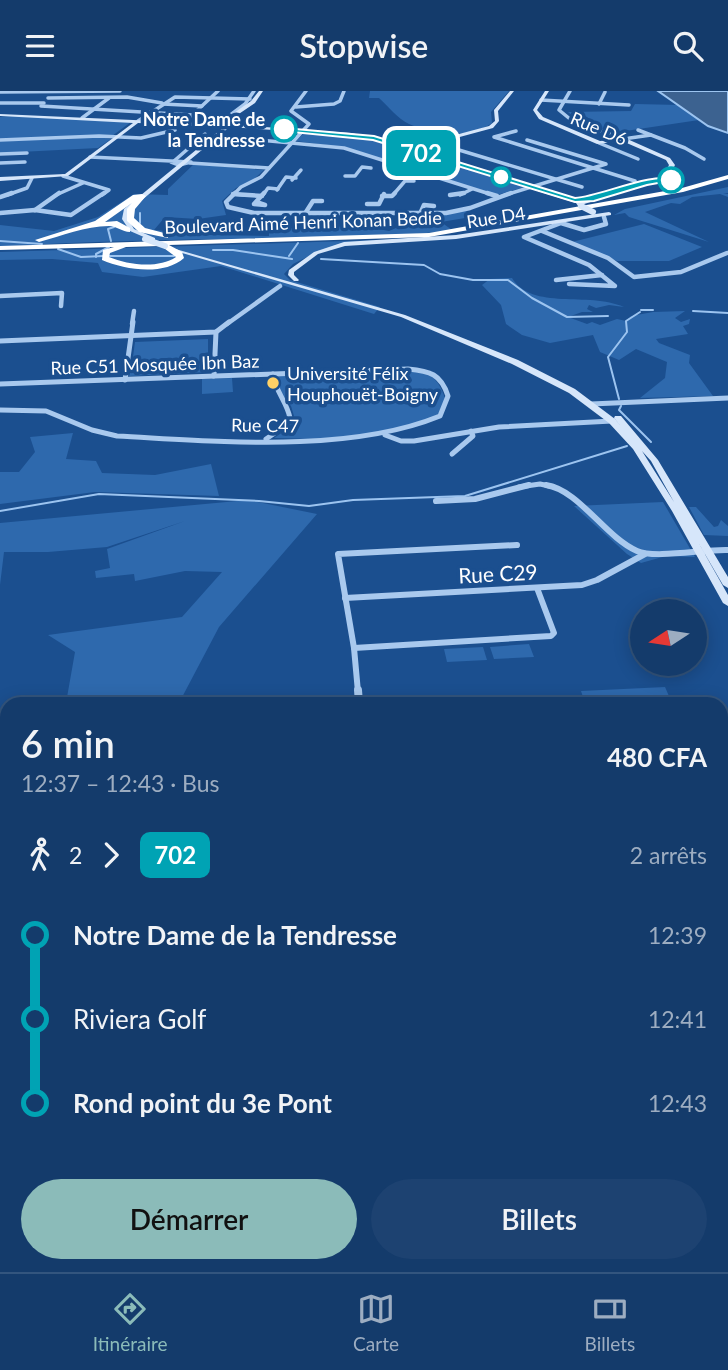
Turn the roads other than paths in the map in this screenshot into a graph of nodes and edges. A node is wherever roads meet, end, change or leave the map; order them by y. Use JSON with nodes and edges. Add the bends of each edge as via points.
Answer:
{"nodes":[{"id":1,"x":52,"y":91,"type":"edge"},
{"id":2,"x":112,"y":91,"type":"edge"},
{"id":3,"x":120,"y":91,"type":"edge"},
{"id":4,"x":218,"y":91,"type":"edge"},
{"id":5,"x":254,"y":91,"type":"edge"},
{"id":6,"x":263,"y":91,"type":"edge"},
{"id":7,"x":306,"y":91,"type":"edge"},
{"id":8,"x":344,"y":91,"type":"edge"},
{"id":9,"x":512,"y":91,"type":"edge"},
{"id":10,"x":547,"y":91,"type":"edge"},
{"id":11,"x":570,"y":91,"type":"edge"},
{"id":12,"x":0,"y":92,"type":"edge"},
{"id":13,"x":605,"y":92,"type":"edge"},
{"id":14,"x":109,"y":97,"type":"junction"},
{"id":15,"x":213,"y":97,"type":"junction"},
{"id":16,"x":48,"y":98,"type":"junction"},
{"id":17,"x":250,"y":99,"type":"junction"},
{"id":18,"x":541,"y":100,"type":"junction"},
{"id":19,"x":564,"y":101,"type":"junction"},
{"id":20,"x":0,"y":102,"type":"edge"},
{"id":21,"x":162,"y":103,"type":"junction"},
{"id":22,"x":599,"y":104,"type":"junction"},
{"id":23,"x":42,"y":105,"type":"junction"},
{"id":24,"x":629,"y":105,"type":"dead end"},
{"id":25,"x":202,"y":106,"type":"junction"},
{"id":26,"x":296,"y":107,"type":"junction"},
{"id":27,"x":94,"y":109,"type":"junction"},
{"id":28,"x":150,"y":112,"type":"junction"},
{"id":29,"x":0,"y":115,"type":"edge"},
{"id":30,"x":33,"y":115,"type":"junction"},
{"id":31,"x":192,"y":115,"type":"junction"},
{"id":32,"x":82,"y":118,"type":"junction"},
{"id":33,"x":187,"y":119,"type":"dead end"},
{"id":34,"x":138,"y":121,"type":"junction"},
{"id":35,"x":225,"y":126,"type":"junction"},
{"id":36,"x":176,"y":130,"type":"dead end"},
{"id":37,"x":638,"y":130,"type":"dead end"},
{"id":38,"x":303,"y":131,"type":"junction"},
{"id":39,"x":396,"y":131,"type":"dead end"},
{"id":40,"x":516,"y":131,"type":"dead end"},
{"id":41,"x":205,"y":134,"type":"dead end"},
{"id":42,"x":650,"y":135,"type":"junction"},
{"id":43,"x":414,"y":136,"type":"junction"},
{"id":44,"x":117,"y":137,"type":"junction"},
{"id":45,"x":535,"y":137,"type":"dead end"},
{"id":46,"x":623,"y":139,"type":"junction"},
{"id":47,"x":0,"y":140,"type":"edge"},
{"id":48,"x":527,"y":140,"type":"junction"},
{"id":49,"x":293,"y":142,"type":"junction"},
{"id":50,"x":390,"y":143,"type":"junction"},
{"id":51,"x":436,"y":143,"type":"junction"},
{"id":52,"x":514,"y":143,"type":"junction"},
{"id":53,"x":599,"y":143,"type":"junction"},
{"id":54,"x":238,"y":148,"type":"dead end"},
{"id":55,"x":413,"y":149,"type":"junction"},
{"id":56,"x":27,"y":153,"type":"dead end"},
{"id":57,"x":0,"y":154,"type":"edge"},
{"id":58,"x":90,"y":157,"type":"junction"},
{"id":59,"x":638,"y":159,"type":"dead end"},
{"id":60,"x":704,"y":159,"type":"dead end"},
{"id":61,"x":384,"y":160,"type":"junction"},
{"id":62,"x":25,"y":162,"type":"dead end"},
{"id":63,"x":179,"y":162,"type":"junction"},
{"id":64,"x":0,"y":163,"type":"edge"},
{"id":65,"x":269,"y":168,"type":"junction"},
{"id":66,"x":595,"y":168,"type":"junction"},
{"id":67,"x":301,"y":170,"type":"dead end"},
{"id":68,"x":427,"y":174,"type":"junction"},
{"id":69,"x":63,"y":176,"type":"junction"},
{"id":70,"x":667,"y":176,"type":"junction"},
{"id":71,"x":728,"y":177,"type":"edge"},
{"id":72,"x":32,"y":178,"type":"junction"},
{"id":73,"x":345,"y":178,"type":"dead end"},
{"id":74,"x":0,"y":179,"type":"edge"},
{"id":75,"x":557,"y":179,"type":"junction"},
{"id":76,"x":635,"y":181,"type":"dead end"},
{"id":77,"x":86,"y":182,"type":"junction"},
{"id":78,"x":728,"y":183,"type":"edge"},
{"id":79,"x":710,"y":184,"type":"junction"},
{"id":80,"x":533,"y":187,"type":"junction"},
{"id":81,"x":582,"y":187,"type":"dead end"},
{"id":82,"x":472,"y":189,"type":"junction"},
{"id":83,"x":233,"y":194,"type":"junction"},
{"id":84,"x":261,"y":196,"type":"junction"},
{"id":85,"x":326,"y":196,"type":"dead end"},
{"id":86,"x":0,"y":197,"type":"edge"},
{"id":87,"x":139,"y":197,"type":"junction"},
{"id":88,"x":449,"y":197,"type":"dead end"},
{"id":89,"x":498,"y":197,"type":"junction"},
{"id":90,"x":435,"y":203,"type":"dead end"},
{"id":91,"x":578,"y":203,"type":"junction"},
{"id":92,"x":35,"y":209,"type":"junction"},
{"id":93,"x":258,"y":211,"type":"dead end"},
{"id":94,"x":363,"y":211,"type":"junction"},
{"id":95,"x":306,"y":212,"type":"junction"},
{"id":96,"x":0,"y":213,"type":"edge"},
{"id":97,"x":420,"y":214,"type":"junction"},
{"id":98,"x":600,"y":214,"type":"junction"},
{"id":99,"x":127,"y":230,"type":"junction"},
{"id":100,"x":542,"y":231,"type":"junction"},
{"id":101,"x":345,"y":238,"type":"junction"},
{"id":102,"x":149,"y":239,"type":"junction"},
{"id":103,"x":34,"y":243,"type":"junction"},
{"id":104,"x":127,"y":243,"type":"junction"},
{"id":105,"x":207,"y":243,"type":"junction"},
{"id":106,"x":50,"y":246,"type":"junction"},
{"id":107,"x":168,"y":246,"type":"junction"},
{"id":108,"x":0,"y":248,"type":"edge"},
{"id":109,"x":727,"y":253,"type":"edge"},
{"id":110,"x":602,"y":275,"type":"junction"},
{"id":111,"x":293,"y":280,"type":"junction"},
{"id":112,"x":556,"y":280,"type":"dead end"},
{"id":113,"x":569,"y":284,"type":"dead end"},
{"id":114,"x":0,"y":296,"type":"edge"},
{"id":115,"x":61,"y":306,"type":"dead end"},
{"id":116,"x":134,"y":311,"type":"dead end"},
{"id":117,"x":216,"y":332,"type":"junction"},
{"id":118,"x":132,"y":335,"type":"junction"},
{"id":119,"x":0,"y":341,"type":"edge"},
{"id":120,"x":394,"y":369,"type":"joint"},
{"id":121,"x":272,"y":374,"type":"junction"},
{"id":122,"x":214,"y":376,"type":"junction"},
{"id":123,"x":125,"y":380,"type":"junction"},
{"id":124,"x":0,"y":384,"type":"edge"},
{"id":125,"x":728,"y":398,"type":"edge"},
{"id":126,"x":596,"y":404,"type":"junction"},
{"id":127,"x":0,"y":410,"type":"edge"},
{"id":128,"x":612,"y":421,"type":"junction"},
{"id":129,"x":471,"y":432,"type":"junction"},
{"id":130,"x":384,"y":434,"type":"junction"},
{"id":131,"x":266,"y":439,"type":"junction"},
{"id":132,"x":452,"y":454,"type":"dead end"},
{"id":133,"x":436,"y":501,"type":"dead end"},
{"id":134,"x":517,"y":545,"type":"dead end"},
{"id":135,"x":728,"y":551,"type":"edge"},
{"id":136,"x":704,"y":552,"type":"junction"},
{"id":137,"x":645,"y":554,"type":"junction"},
{"id":138,"x":728,"y":585,"type":"edge"},
{"id":139,"x":537,"y":588,"type":"junction"},
{"id":140,"x":345,"y":598,"type":"junction"},
{"id":141,"x":728,"y":603,"type":"edge"},
{"id":142,"x":354,"y":648,"type":"junction"},
{"id":143,"x":358,"y":697,"type":"edge"}],
"edges":[{"from":1,"to":2,"type":"street"},
{"from":1,"to":12,"type":"street"},
{"from":1,"to":16,"type":"street"},
{"from":2,"to":3,"type":"street"},
{"from":2,"to":14,"type":"street"},
{"from":4,"to":15,"type":"street"},
{"from":5,"to":17,"type":"street"},
{"from":6,"to":35,"type":"main road","via":[[260,100]]},
{"from":7,"to":26,"type":"street"},
{"from":8,"to":26,"type":"street","via":[[334,104]]},
{"from":9,"to":51,"type":"main road","via":[[496,111],[495,124]]},
{"from":10,"to":18,"type":"main road"},
{"from":11,"to":19,"type":"street"},
{"from":13,"to":22,"type":"street"},
{"from":14,"to":16,"type":"street"},
{"from":14,"to":21,"type":"street"},
{"from":14,"to":27,"type":"street"},
{"from":15,"to":17,"type":"street"},
{"from":15,"to":21,"type":"street","via":[[177,97]]},
{"from":15,"to":25,"type":"street"},
{"from":16,"to":23,"type":"street"},
{"from":17,"to":35,"type":"street"},
{"from":18,"to":19,"type":"street"},
{"from":18,"to":53,"type":"main road","name":"Rue D6","via":[[535,110],[541,118]]},
{"from":19,"to":22,"type":"street"},
{"from":19,"to":46,"type":"street","via":[[559,110],[566,118]]},
{"from":20,"to":23,"type":"street"},
{"from":21,"to":25,"type":"street"},
{"from":21,"to":28,"type":"street"},
{"from":22,"to":24,"type":"street"},
{"from":23,"to":27,"type":"street"},
{"from":23,"to":30,"type":"street"},
{"from":25,"to":31,"type":"street"},
{"from":26,"to":38,"type":"street","via":[[291,112],[310,123]]},
{"from":27,"to":28,"type":"street"},
{"from":27,"to":32,"type":"street"},
{"from":28,"to":31,"type":"street"},
{"from":28,"to":34,"type":"street"},
{"from":29,"to":30,"type":"main road"},
{"from":30,"to":32,"type":"main road"},
{"from":31,"to":33,"type":"street"},
{"from":32,"to":34,"type":"main road"},
{"from":34,"to":35,"type":"main road"},
{"from":34,"to":44,"type":"main road"},
{"from":35,"to":38,"type":"main road"},
{"from":35,"to":63,"type":"main road"},
{"from":36,"to":44,"type":"street","via":[[150,137]]},
{"from":37,"to":42,"type":"street"},
{"from":38,"to":49,"type":"street"},
{"from":38,"to":50,"type":"main road","via":[[351,134]]},
{"from":39,"to":43,"type":"street"},
{"from":40,"to":52,"type":"street","via":[[494,137]]},
{"from":41,"to":63,"type":"street"},
{"from":42,"to":46,"type":"street"},
{"from":42,"to":60,"type":"street"},
{"from":43,"to":50,"type":"street"},
{"from":43,"to":51,"type":"street"},
{"from":44,"to":47,"type":"street"},
{"from":44,"to":58,"type":"main road"},
{"from":45,"to":48,"type":"street"},
{"from":46,"to":53,"type":"main road"},
{"from":46,"to":70,"type":"main road","via":[[666,158],[671,163]]},
{"from":48,"to":52,"type":"street"},
{"from":48,"to":66,"type":"street","via":[[606,164]]},
{"from":49,"to":54,"type":"street","via":[[248,139]]},
{"from":49,"to":61,"type":"street","via":[[344,148]]},
{"from":49,"to":65,"type":"street"},
{"from":50,"to":55,"type":"main road"},
{"from":51,"to":55,"type":"main road"},
{"from":51,"to":75,"type":"street"},
{"from":52,"to":66,"type":"street"},
{"from":53,"to":59,"type":"street","name":"Rue D6"},
{"from":55,"to":80,"type":"main road"},
{"from":56,"to":57,"type":"street"},
{"from":58,"to":63,"type":"street"},
{"from":58,"to":69,"type":"main road"},
{"from":61,"to":68,"type":"street"},
{"from":61,"to":73,"type":"street"},
{"from":62,"to":64,"type":"street"},
{"from":63,"to":65,"type":"street"},
{"from":63,"to":87,"type":"main road"},
{"from":65,"to":83,"type":"street"},
{"from":66,"to":75,"type":"street"},
{"from":66,"to":76,"type":"street"},
{"from":67,"to":84,"type":"street","via":[[296,178],[287,177],[278,189],[268,188]]},
{"from":68,"to":82,"type":"street"},
{"from":68,"to":94,"type":"street","via":[[404,183],[394,194],[384,193]]},
{"from":69,"to":72,"type":"main road"},
{"from":69,"to":77,"type":"street"},
{"from":70,"to":79,"type":"highway","via":[[670,185]]},
{"from":70,"to":91,"type":"main road"},
{"from":71,"to":79,"type":"highway","name":"Boulevard Aimé Henri Konan Bedie"},
{"from":72,"to":74,"type":"main road"},
{"from":72,"to":86,"type":"street","via":[[27,188]]},
{"from":75,"to":80,"type":"street"},
{"from":75,"to":81,"type":"street"},
{"from":77,"to":92,"type":"street","via":[[63,190]]},
{"from":77,"to":92,"type":"street","via":[[109,190],[71,215]]},
{"from":78,"to":98,"type":"highway"},
{"from":78,"to":105,"type":"highway","name":"Boulevard Aimé Henri Konan Bedie","via":[[453,234]]},
{"from":79,"to":101,"type":"highway","name":"Boulevard Aimé Henri Konan Bedie","via":[[450,233]]},
{"from":80,"to":89,"type":"street"},
{"from":80,"to":91,"type":"main road"},
{"from":82,"to":88,"type":"street","via":[[452,192]]},
{"from":82,"to":89,"type":"street"},
{"from":83,"to":84,"type":"street"},
{"from":83,"to":95,"type":"street","via":[[226,204],[235,211]]},
{"from":84,"to":93,"type":"street","via":[[255,205],[262,206]]},
{"from":85,"to":95,"type":"street","via":[[313,201]]},
{"from":87,"to":99,"type":"main road","via":[[120,213]]},
{"from":87,"to":101,"type":"highway","via":[[130,219],[142,230],[164,236]]},
{"from":87,"to":102,"type":"main road","via":[[127,209],[125,219],[132,230]]},
{"from":87,"to":103,"type":"highway","via":[[98,223]]},
{"from":89,"to":97,"type":"street","via":[[461,210]]},
{"from":90,"to":97,"type":"street","via":[[422,208]]},
{"from":91,"to":98,"type":"main road","bridge":true},
{"from":92,"to":96,"type":"street"},
{"from":94,"to":95,"type":"street"},
{"from":94,"to":97,"type":"street"},
{"from":98,"to":100,"type":"street","via":[[606,224],[580,229],[564,223]]},
{"from":98,"to":111,"type":"main road","name":"Rue D4","via":[[456,237],[337,246],[316,253],[291,271]]},
{"from":99,"to":102,"type":"main road"},
{"from":99,"to":104,"type":"highway","via":[[104,222],[59,239]]},
{"from":100,"to":109,"type":"street","via":[[608,258],[634,277],[688,270]]},
{"from":100,"to":110,"type":"street","via":[[524,237]]},
{"from":101,"to":104,"type":"highway","name":"Boulevard Aimé Henri Konan Bedie"},
{"from":102,"to":107,"type":"main road","bridge":true},
{"from":103,"to":106,"type":"highway","name":"Boulevard Aimé Henri Konan Bedie"},
{"from":103,"to":108,"type":"highway","name":"Boulevard Aimé Henri Konan Bedie"},
{"from":104,"to":106,"type":"highway","name":"Boulevard Aimé Henri Konan Bedie"},
{"from":105,"to":106,"type":"highway","name":"Boulevard Aimé Henri Konan Bedie"},
{"from":105,"to":107,"type":"highway","via":[[123,246],[104,256],[116,262],[168,265],[179,260],[179,254]]},
{"from":106,"to":108,"type":"highway","name":"Boulevard Aimé Henri Konan Bedie"},
{"from":107,"to":111,"type":"main road"},
{"from":110,"to":112,"type":"street"},
{"from":110,"to":113,"type":"street","via":[[615,286]]},
{"from":111,"to":117,"type":"street"},
{"from":111,"to":126,"type":"main road","via":[[421,322],[515,362]]},
{"from":111,"to":126,"type":"main road","via":[[423,320],[564,381]]},
{"from":114,"to":115,"type":"street","via":[[62,293]]},
{"from":116,"to":118,"type":"street"},
{"from":117,"to":118,"type":"street"},
{"from":117,"to":122,"type":"street"},
{"from":118,"to":119,"type":"street"},
{"from":118,"to":123,"type":"street"},
{"from":120,"to":121,"type":"street","name":"Rue C51 Mosquée Ibn Baz"},
{"from":120,"to":130,"type":"street","name":"Rue C47","via":[[435,374],[443,382],[449,407],[428,423]]},
{"from":121,"to":122,"type":"street","name":"Rue C51 Mosquée Ibn Baz"},
{"from":121,"to":131,"type":"street","via":[[275,391],[288,407],[290,418]]},
{"from":122,"to":123,"type":"street","name":"Rue C51 Mosquée Ibn Baz"},
{"from":123,"to":124,"type":"street","name":"Rue C51 Mosquée Ibn Baz"},
{"from":125,"to":126,"type":"street"},
{"from":126,"to":128,"type":"main road"},
{"from":126,"to":136,"type":"main road","via":[[621,421],[646,448]]},
{"from":127,"to":131,"type":"street","name":"Rue C47","via":[[53,412],[117,436]]},
{"from":128,"to":129,"type":"street"},
{"from":128,"to":136,"type":"main road","via":[[654,474]]},
{"from":129,"to":130,"type":"street","via":[[414,441]]},
{"from":129,"to":132,"type":"street","via":[[472,438]]},
{"from":130,"to":131,"type":"street","name":"Rue C47","via":[[333,440]]},
{"from":133,"to":137,"type":"street","via":[[479,498],[524,486],[555,486],[622,542]]},
{"from":134,"to":140,"type":"street","via":[[338,554]]},
{"from":135,"to":136,"type":"street"},
{"from":136,"to":137,"type":"street"},
{"from":136,"to":138,"type":"main road"},
{"from":136,"to":141,"type":"main road"},
{"from":137,"to":139,"type":"street","name":"Rue C29","via":[[588,584]]},
{"from":139,"to":140,"type":"street","name":"Rue C29"},
{"from":139,"to":142,"type":"street","via":[[554,633],[551,636]]},
{"from":140,"to":142,"type":"street"},
{"from":142,"to":143,"type":"street"}]}
